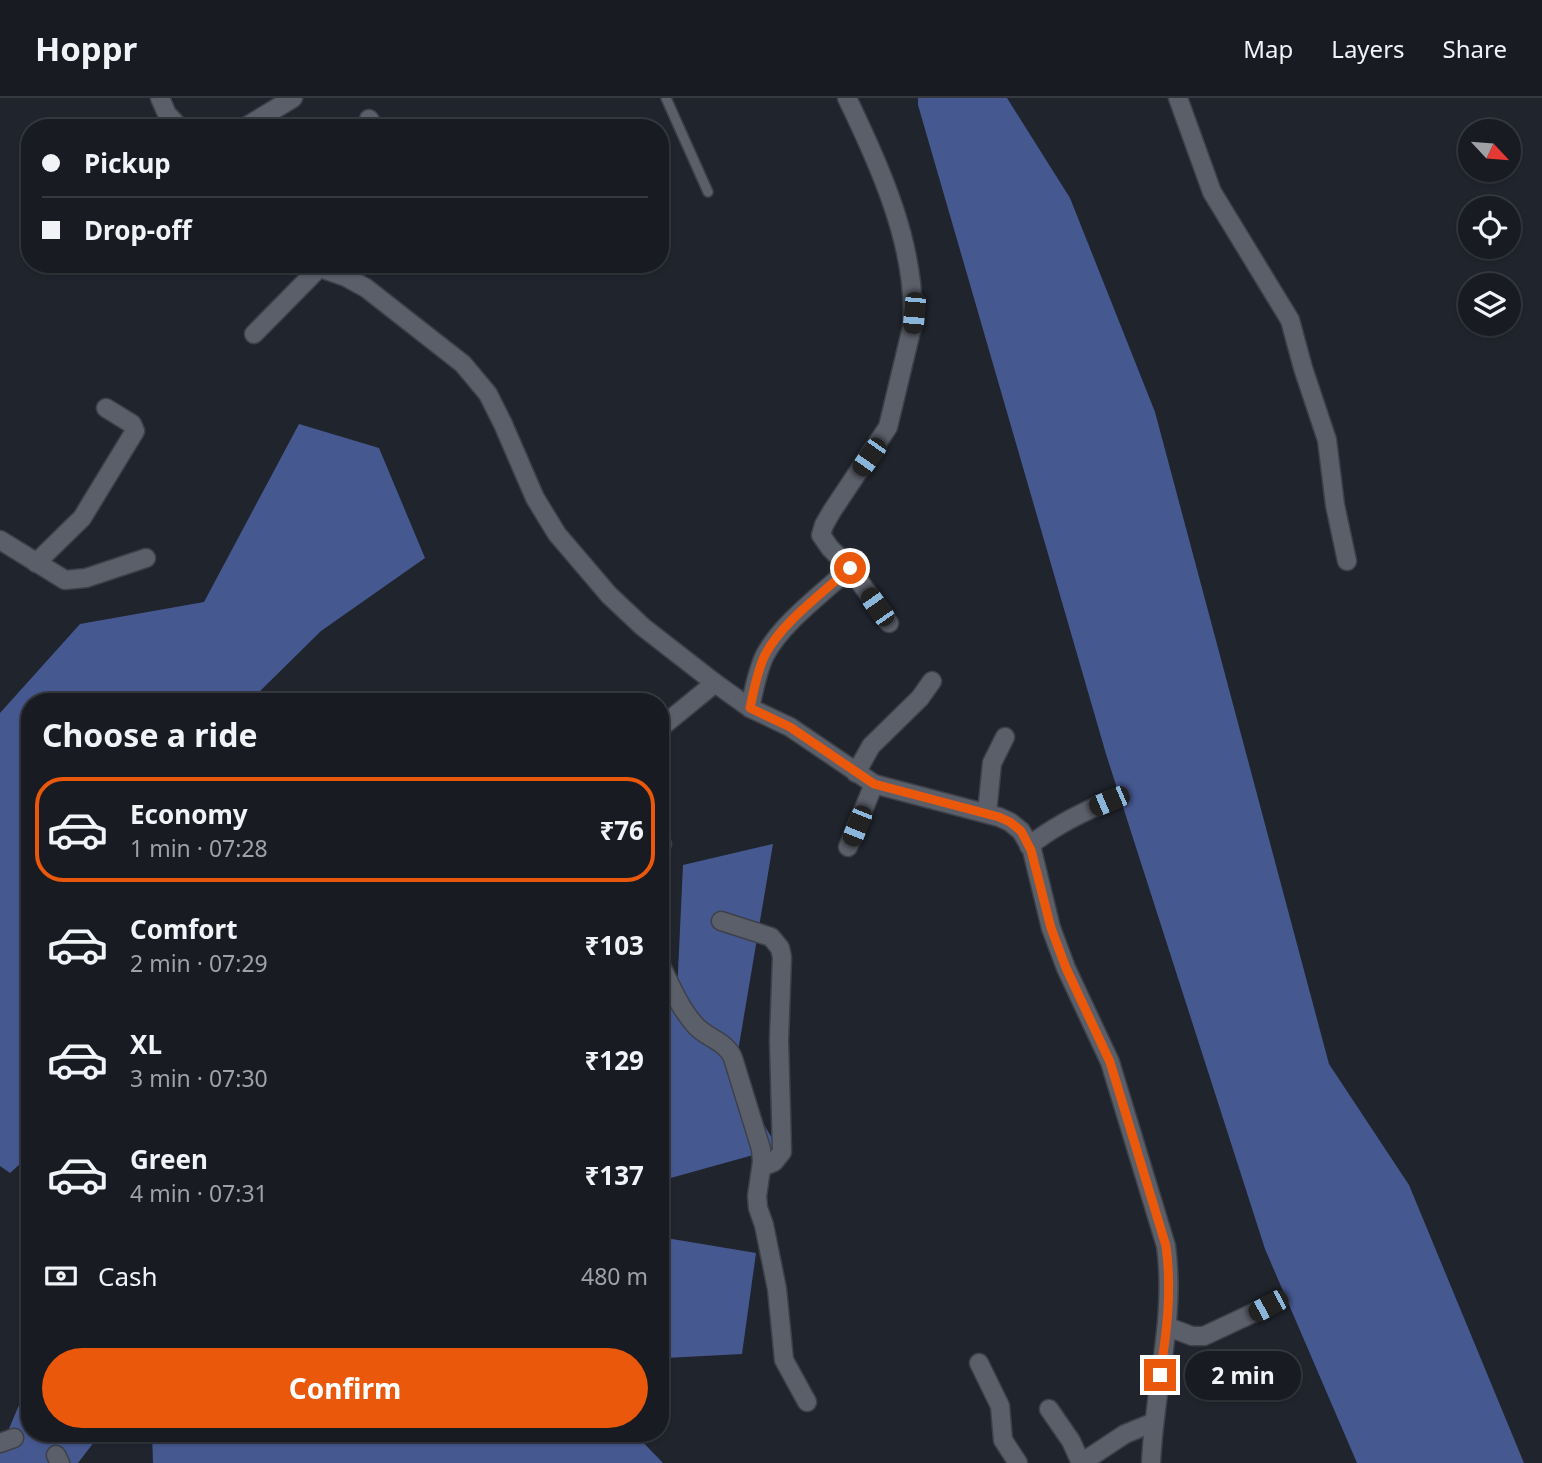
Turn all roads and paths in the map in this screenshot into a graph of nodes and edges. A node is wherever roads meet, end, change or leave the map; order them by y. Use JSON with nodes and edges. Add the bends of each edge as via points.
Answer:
{"nodes":[{"id":1,"x":160,"y":98,"type":"edge"},
{"id":2,"x":293,"y":98,"type":"edge"},
{"id":3,"x":666,"y":98,"type":"edge"},
{"id":4,"x":847,"y":98,"type":"edge"},
{"id":5,"x":1178,"y":98,"type":"edge"},
{"id":6,"x":172,"y":119,"type":"edge"},
{"id":7,"x":259,"y":119,"type":"edge"},
{"id":8,"x":708,"y":192,"type":"dead end"},
{"id":9,"x":312,"y":273,"type":"edge"},
{"id":10,"x":336,"y":273,"type":"edge"},
{"id":11,"x":254,"y":334,"type":"dead end"},
{"id":12,"x":106,"y":408,"type":"dead end"},
{"id":13,"x":0,"y":540,"type":"edge"},
{"id":14,"x":146,"y":558,"type":"dead end"},
{"id":15,"x":1346,"y":561,"type":"dead end"},
{"id":16,"x":36,"y":563,"type":"junction"},
{"id":17,"x":850,"y":568,"type":"junction"},
{"id":18,"x":889,"y":624,"type":"dead end"},
{"id":19,"x":932,"y":681,"type":"dead end"},
{"id":20,"x":715,"y":683,"type":"junction"},
{"id":21,"x":750,"y":708,"type":"junction"},
{"id":22,"x":669,"y":721,"type":"edge"},
{"id":23,"x":1005,"y":737,"type":"dead end"},
{"id":24,"x":856,"y":773,"type":"junction"},
{"id":25,"x":874,"y":784,"type":"junction"},
{"id":26,"x":1109,"y":801,"type":"dead end"},
{"id":27,"x":987,"y":813,"type":"junction"},
{"id":28,"x":1029,"y":846,"type":"junction"},
{"id":29,"x":848,"y":847,"type":"dead end"},
{"id":30,"x":721,"y":921,"type":"dead end"},
{"id":31,"x":669,"y":981,"type":"edge"},
{"id":32,"x":762,"y":1167,"type":"junction"},
{"id":33,"x":1268,"y":1306,"type":"dead end"},
{"id":34,"x":1168,"y":1326,"type":"junction"},
{"id":35,"x":979,"y":1363,"type":"dead end"},
{"id":36,"x":807,"y":1402,"type":"dead end"},
{"id":37,"x":1049,"y":1409,"type":"dead end"},
{"id":38,"x":1152,"y":1423,"type":"junction"},
{"id":39,"x":1018,"y":1463,"type":"edge"},
{"id":40,"x":1081,"y":1463,"type":"edge"},
{"id":41,"x":1151,"y":1463,"type":"edge"}],
"edges":[{"from":1,"to":6,"type":"street"},
{"from":2,"to":7,"type":"street"},
{"from":3,"to":8,"type":"lane"},
{"from":4,"to":17,"type":"street","via":[[894,209],[914,313],[888,427],[821,535]]},
{"from":5,"to":15,"type":"street","via":[[1212,192],[1290,320],[1327,440]]},
{"from":9,"to":11,"type":"street"},
{"from":10,"to":20,"type":"street","via":[[366,288],[463,365],[488,394],[535,498],[557,534],[609,595]]},
{"from":12,"to":16,"type":"street","via":[[132,424],[135,431],[82,518]]},
{"from":13,"to":16,"type":"street"},
{"from":14,"to":16,"type":"street","via":[[75,581]]},
{"from":17,"to":18,"type":"street"},
{"from":17,"to":21,"type":"street","via":[[770,647]]},
{"from":19,"to":24,"type":"street","via":[[871,746]]},
{"from":20,"to":21,"type":"street"},
{"from":20,"to":22,"type":"street"},
{"from":21,"to":24,"type":"street","via":[[790,727]]},
{"from":23,"to":27,"type":"street","via":[[992,762]]},
{"from":24,"to":25,"type":"street"},
{"from":25,"to":27,"type":"street"},
{"from":25,"to":29,"type":"street"},
{"from":26,"to":28,"type":"street","via":[[1078,814]]},
{"from":27,"to":28,"type":"street","via":[[1010,822]]},
{"from":28,"to":34,"type":"street","via":[[1066,968],[1110,1062],[1166,1246]]},
{"from":30,"to":32,"type":"street","via":[[771,937],[782,957],[782,1152]]},
{"from":31,"to":32,"type":"street","via":[[691,1021],[705,1036],[731,1051],[761,1149]]},
{"from":32,"to":36,"type":"street","via":[[758,1208],[778,1298],[784,1360]]},
{"from":33,"to":34,"type":"street","via":[[1205,1336]]},
{"from":34,"to":38,"type":"street"},
{"from":35,"to":39,"type":"street","via":[[1000,1406],[1003,1440]]},
{"from":37,"to":40,"type":"street"},
{"from":38,"to":40,"type":"street","via":[[1125,1434]]},
{"from":38,"to":41,"type":"street"}]}
